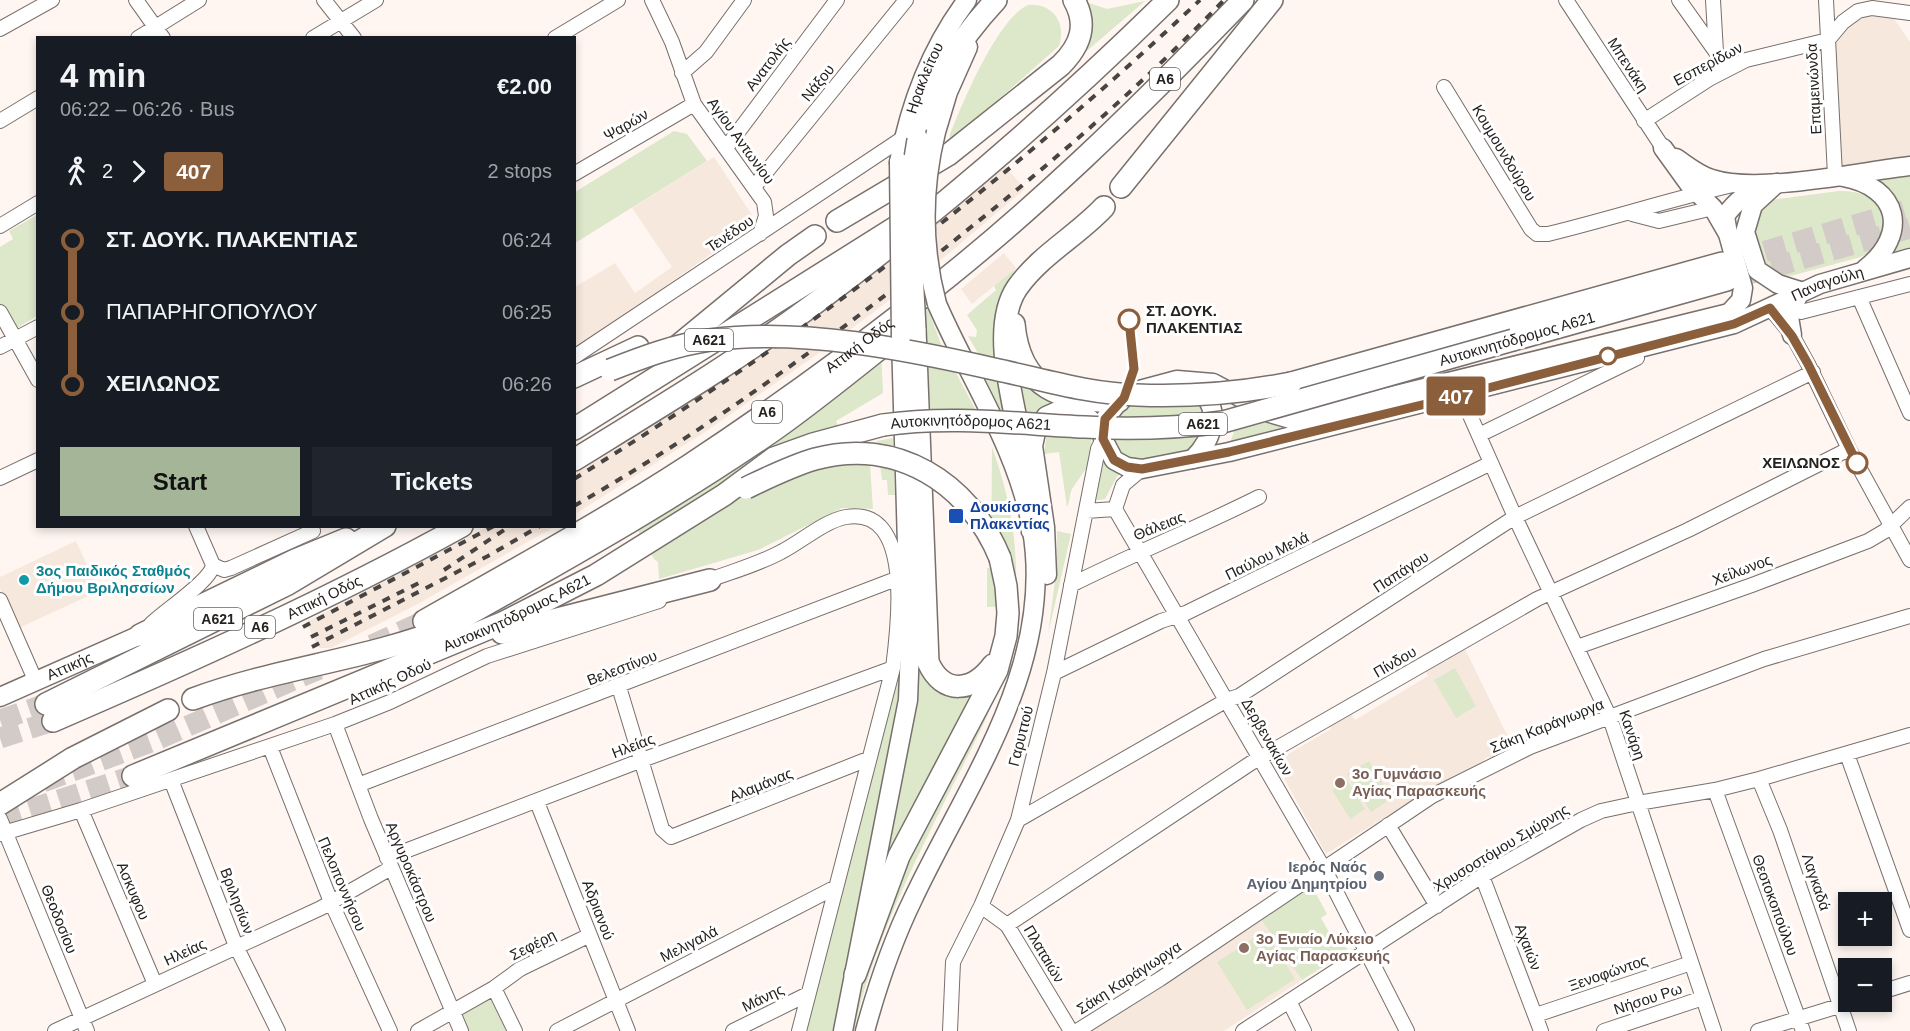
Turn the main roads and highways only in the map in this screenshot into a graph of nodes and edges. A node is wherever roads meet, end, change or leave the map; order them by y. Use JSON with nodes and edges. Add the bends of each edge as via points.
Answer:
{"nodes":[{"id":1,"x":967,"y":0,"type":"edge"},
{"id":2,"x":997,"y":0,"type":"edge"},
{"id":3,"x":1013,"y":0,"type":"edge"},
{"id":4,"x":1060,"y":0,"type":"edge"},
{"id":5,"x":1074,"y":0,"type":"edge"},
{"id":6,"x":1168,"y":0,"type":"edge"},
{"id":7,"x":1243,"y":0,"type":"edge"},
{"id":8,"x":1272,"y":0,"type":"edge"},
{"id":9,"x":975,"y":35,"type":"junction"},
{"id":10,"x":1071,"y":54,"type":"junction"},
{"id":11,"x":919,"y":137,"type":"junction"},
{"id":12,"x":1910,"y":166,"type":"edge"},
{"id":13,"x":1835,"y":175,"type":"junction"},
{"id":14,"x":1777,"y":183,"type":"junction"},
{"id":15,"x":1120,"y":187,"type":"dead end"},
{"id":16,"x":956,"y":192,"type":"junction"},
{"id":17,"x":1104,"y":207,"type":"dead end"},
{"id":18,"x":837,"y":221,"type":"dead end"},
{"id":19,"x":1728,"y":223,"type":"junction"},
{"id":20,"x":815,"y":236,"type":"dead end"},
{"id":21,"x":1910,"y":258,"type":"edge"},
{"id":22,"x":1859,"y":273,"type":"junction"},
{"id":23,"x":1730,"y":274,"type":"junction"},
{"id":24,"x":1800,"y":291,"type":"junction"},
{"id":25,"x":1012,"y":300,"type":"junction"},
{"id":26,"x":1770,"y":308,"type":"junction"},
{"id":27,"x":1511,"y":332,"type":"junction"},
{"id":28,"x":908,"y":333,"type":"junction"},
{"id":29,"x":1792,"y":336,"type":"road end"},
{"id":30,"x":608,"y":366,"type":"junction"},
{"id":31,"x":576,"y":377,"type":"edge"},
{"id":32,"x":1177,"y":380,"type":"junction"},
{"id":33,"x":576,"y":390,"type":"edge"},
{"id":34,"x":1119,"y":401,"type":"junction"},
{"id":35,"x":576,"y":414,"type":"edge"},
{"id":36,"x":576,"y":428,"type":"edge"},
{"id":37,"x":1103,"y":435,"type":"junction"},
{"id":38,"x":576,"y":459,"type":"edge"},
{"id":39,"x":1193,"y":459,"type":"junction"},
{"id":40,"x":742,"y":482,"type":"junction"},
{"id":41,"x":350,"y":528,"type":"edge"},
{"id":42,"x":375,"y":528,"type":"edge"},
{"id":43,"x":382,"y":528,"type":"edge"},
{"id":44,"x":427,"y":528,"type":"edge"},
{"id":45,"x":458,"y":528,"type":"edge"},
{"id":46,"x":1032,"y":530,"type":"junction"},
{"id":47,"x":295,"y":560,"type":"junction"},
{"id":48,"x":710,"y":580,"type":"road end"},
{"id":49,"x":357,"y":581,"type":"junction"},
{"id":50,"x":439,"y":633,"type":"junction"},
{"id":51,"x":140,"y":635,"type":"joint"},
{"id":52,"x":1031,"y":637,"type":"junction"},
{"id":53,"x":1003,"y":649,"type":"junction"},
{"id":54,"x":0,"y":697,"type":"edge"},
{"id":55,"x":193,"y":699,"type":"dead end"},
{"id":56,"x":168,"y":710,"type":"dead end"},
{"id":57,"x":50,"y":712,"type":"joint"},
{"id":58,"x":133,"y":776,"type":"tunnel mouth"},
{"id":59,"x":0,"y":804,"type":"edge"},
{"id":60,"x":855,"y":975,"type":"junction"},
{"id":61,"x":843,"y":1031,"type":"edge"},
{"id":62,"x":865,"y":1031,"type":"edge"}],
"edges":[{"from":1,"to":11,"type":"main road","name":"Ηρακλείτου","via":[[925,72]]},
{"from":2,"to":9,"type":"main road","name":"Ηρακλείτου"},
{"from":2,"to":11,"type":"highway","via":[[969,28],[951,56]]},
{"from":3,"to":9,"type":"highway"},
{"from":4,"to":10,"type":"highway","via":[[1074,21],[1076,36]]},
{"from":5,"to":10,"type":"highway","via":[[1082,33]]},
{"from":6,"to":16,"type":"highway"},
{"from":7,"to":50,"type":"highway","name":"Αττική Οδός","number":"Α6","via":[[1003,231],[912,306],[790,396]]},
{"from":8,"to":15,"type":"highway"},
{"from":9,"to":11,"type":"main road","name":"Ηρακλείτου","via":[[948,92]]},
{"from":10,"to":18,"type":"highway","via":[[948,156]]},
{"from":11,"to":28,"type":"highway","bridge":true,"via":[[912,173]]},
{"from":11,"to":28,"type":"main road","name":"Ηρακλείτου","bridge":true,"via":[[899,162]]},
{"from":11,"to":46,"type":"main road","bridge":true,"via":[[928,171],[928,262],[937,304],[1000,433]]},
{"from":12,"to":13,"type":"main road"},
{"from":13,"to":14,"type":"main road"},
{"from":13,"to":22,"type":"main road","via":[[1870,185],[1886,199],[1893,215],[1889,243]]},
{"from":14,"to":19,"type":"main road"},
{"from":14,"to":19,"type":"main road","via":[[1742,197]]},
{"from":14,"to":19,"type":"main road","via":[[1724,183],[1699,174],[1663,148],[1697,192]]},
{"from":16,"to":36,"type":"highway"},
{"from":16,"to":38,"type":"highway","via":[[870,262],[766,338]]},
{"from":17,"to":25,"type":"highway","via":[[1034,267]]},
{"from":19,"to":23,"type":"main road"},
{"from":19,"to":24,"type":"main road","via":[[1757,270],[1778,284]]},
{"from":20,"to":35,"type":"highway","via":[[710,322]]},
{"from":21,"to":22,"type":"main road","name":"Παναγούλη"},
{"from":22,"to":24,"type":"main road","name":"Παναγούλη"},
{"from":23,"to":26,"type":"main road"},
{"from":23,"to":27,"type":"highway","name":"Αυτοκινητόδρομος Α621","number":"Α621"},
{"from":23,"to":32,"type":"main road","via":[[1741,300],[1729,314],[1309,418],[1282,418],[1213,383]]},
{"from":24,"to":26,"type":"main road","name":"Παναγούλη"},
{"from":24,"to":29,"type":"main road","via":[[1789,317]]},
{"from":25,"to":34,"type":"highway","via":[[1018,349],[1035,377],[1050,391],[1068,399]]},
{"from":25,"to":46,"type":"highway","via":[[1004,348],[1030,476]]},
{"from":26,"to":39,"type":"main road","name":"Παναγούλη","via":[[1734,324]]},
{"from":27,"to":30,"type":"highway","name":"Αυτοκινητόδρομος Α621","number":"Α621","bridge":true,"via":[[1291,383],[1221,393],[1136,395],[869,346],[778,337],[743,337],[675,347]]},
{"from":27,"to":40,"type":"highway","name":"Αυτοκινητόδρομος Α621","number":"Α621","bridge":true,"via":[[1223,422],[1135,429],[944,419],[911,421],[813,444],[766,463]]},
{"from":28,"to":53,"type":"highway","via":[[928,662],[940,680],[966,686],[983,677]]},
{"from":28,"to":60,"type":"main road","via":[[908,700]]},
{"from":30,"to":31,"type":"highway"},
{"from":30,"to":33,"type":"highway","name":"Αυτοκινητόδρομος Α621","number":"Α621"},
{"from":32,"to":34,"type":"main road","via":[[1136,391]]},
{"from":32,"to":39,"type":"main road","via":[[1197,389],[1210,406],[1210,439]]},
{"from":34,"to":37,"type":"main road","via":[[1108,414]]},
{"from":37,"to":39,"type":"main road","name":"Παναγούλη","via":[[1114,460],[1127,467],[1142,469]]},
{"from":37,"to":52,"type":"main road","name":"Παναγούλη","via":[[1083,413],[1064,408],[1046,416],[1036,432],[1033,446],[1047,562],[1041,612]]},
{"from":40,"to":50,"type":"highway","via":[[591,563]]},
{"from":40,"to":50,"type":"highway","name":"Αυτοκινητόδρομος Α621","via":[[596,575]]},
{"from":40,"to":53,"type":"highway","bridge":true,"via":[[839,455],[890,456],[927,470],[961,498],[985,528],[1000,558],[1008,605]]},
{"from":41,"to":47,"type":"highway"},
{"from":42,"to":47,"type":"highway"},
{"from":43,"to":57,"type":"highway","number":"Α621","via":[[288,584]]},
{"from":44,"to":49,"type":"highway"},
{"from":45,"to":49,"type":"highway","name":"Αττική Οδός","number":"Α6"},
{"from":46,"to":52,"type":"main road","via":[[1036,598]]},
{"from":47,"to":51,"type":"highway"},
{"from":48,"to":50,"type":"highway"},
{"from":49,"to":57,"type":"highway","name":"Αττική Οδός","number":"Α6","via":[[163,673]]},
{"from":50,"to":55,"type":"highway","via":[[222,688]]},
{"from":50,"to":58,"type":"highway","name":"Αυτοκινητόδρομος Α621"},
{"from":51,"to":54,"type":"main road","name":"Αττικής"},
{"from":52,"to":62,"type":"main road","via":[[1011,700],[908,910]]},
{"from":53,"to":60,"type":"highway","via":[[997,670],[898,856]]},
{"from":56,"to":59,"type":"highway","via":[[73,758]]},
{"from":60,"to":61,"type":"main road"}]}
